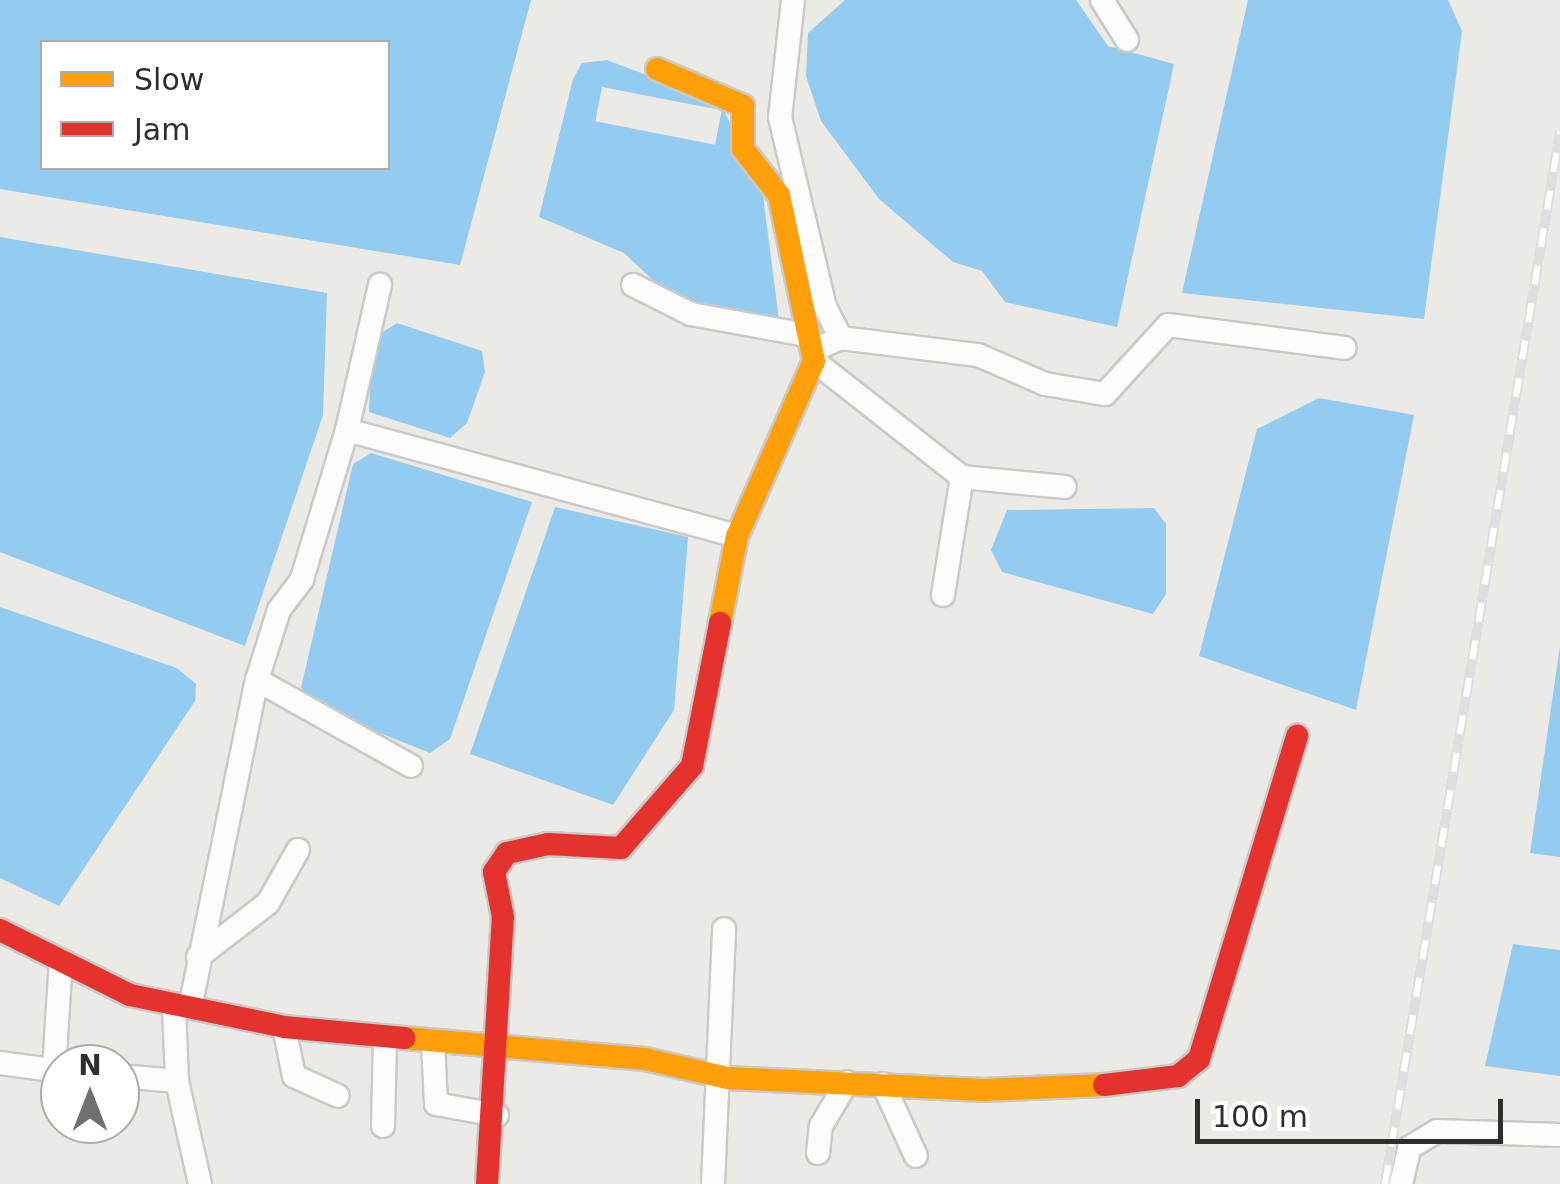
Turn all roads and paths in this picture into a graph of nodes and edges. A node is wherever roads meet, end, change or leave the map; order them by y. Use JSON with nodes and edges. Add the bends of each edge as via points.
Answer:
{"nodes":[{"id":1,"x":793,"y":0,"type":"edge"},
{"id":2,"x":1102,"y":0,"type":"edge"},
{"id":3,"x":1128,"y":40,"type":"dead end"},
{"id":4,"x":656,"y":68,"type":"dead end"},
{"id":5,"x":380,"y":285,"type":"dead end"},
{"id":6,"x":633,"y":285,"type":"dead end"},
{"id":7,"x":841,"y":338,"type":"junction"},
{"id":8,"x":1345,"y":348,"type":"dead end"},
{"id":9,"x":812,"y":349,"type":"junction"},
{"id":10,"x":348,"y":430,"type":"junction"},
{"id":11,"x":962,"y":477,"type":"junction"},
{"id":12,"x":1065,"y":488,"type":"dead end"},
{"id":13,"x":737,"y":536,"type":"junction"},
{"id":14,"x":942,"y":594,"type":"dead end"},
{"id":15,"x":257,"y":680,"type":"junction"},
{"id":16,"x":1297,"y":736,"type":"dead end"},
{"id":17,"x":411,"y":766,"type":"dead end"},
{"id":18,"x":298,"y":850,"type":"dead end"},
{"id":19,"x":724,"y":929,"type":"dead end"},
{"id":20,"x":1,"y":932,"type":"edge"},
{"id":21,"x":198,"y":957,"type":"junction"},
{"id":22,"x":60,"y":960,"type":"junction"},
{"id":23,"x":182,"y":1008,"type":"junction"},
{"id":24,"x":284,"y":1028,"type":"junction"},
{"id":25,"x":385,"y":1038,"type":"junction"},
{"id":26,"x":433,"y":1042,"type":"junction"},
{"id":27,"x":58,"y":1044,"type":"edge"},
{"id":28,"x":497,"y":1048,"type":"junction"},
{"id":29,"x":0,"y":1063,"type":"edge"},
{"id":30,"x":40,"y":1068,"type":"edge"},
{"id":31,"x":719,"y":1076,"type":"junction"},
{"id":32,"x":140,"y":1077,"type":"edge"},
{"id":33,"x":177,"y":1080,"type":"junction"},
{"id":34,"x":846,"y":1082,"type":"junction"},
{"id":35,"x":883,"y":1084,"type":"junction"},
{"id":36,"x":338,"y":1096,"type":"dead end"},
{"id":37,"x":497,"y":1115,"type":"junction"},
{"id":38,"x":383,"y":1126,"type":"dead end"},
{"id":39,"x":1560,"y":1135,"type":"edge"},
{"id":40,"x":818,"y":1153,"type":"dead end"},
{"id":41,"x":916,"y":1156,"type":"dead end"},
{"id":42,"x":200,"y":1184,"type":"edge"},
{"id":43,"x":487,"y":1184,"type":"edge"},
{"id":44,"x":714,"y":1184,"type":"edge"},
{"id":45,"x":1401,"y":1184,"type":"edge"}],
"edges":[{"from":1,"to":7,"type":"street","via":[[780,117],[825,307]]},
{"from":2,"to":3,"type":"street"},
{"from":4,"to":9,"type":"street","via":[[743,106],[743,149],[779,195]]},
{"from":5,"to":10,"type":"street"},
{"from":6,"to":9,"type":"street","via":[[691,314]]},
{"from":7,"to":8,"type":"street","via":[[978,354],[1092,394],[1120,385],[1168,325]]},
{"from":7,"to":9,"type":"street"},
{"from":9,"to":11,"type":"street"},
{"from":9,"to":13,"type":"street"},
{"from":10,"to":13,"type":"street"},
{"from":10,"to":15,"type":"street","via":[[302,579],[278,610]]},
{"from":11,"to":12,"type":"street"},
{"from":11,"to":14,"type":"street"},
{"from":13,"to":28,"type":"street","via":[[692,766],[621,848],[548,844],[507,852],[494,872],[503,917]]},
{"from":15,"to":17,"type":"street"},
{"from":15,"to":21,"type":"street"},
{"from":16,"to":35,"type":"street","via":[[1190,1071],[1087,1088]]},
{"from":18,"to":21,"type":"street","via":[[268,903]]},
{"from":19,"to":31,"type":"street"},
{"from":20,"to":22,"type":"street"},
{"from":21,"to":23,"type":"street"},
{"from":22,"to":23,"type":"street"},
{"from":22,"to":27,"type":"street"},
{"from":23,"to":24,"type":"street"},
{"from":23,"to":33,"type":"street"},
{"from":24,"to":25,"type":"street"},
{"from":24,"to":36,"type":"street","via":[[294,1076]]},
{"from":25,"to":26,"type":"street"},
{"from":25,"to":38,"type":"street"},
{"from":26,"to":28,"type":"street"},
{"from":26,"to":37,"type":"street","via":[[436,1104]]},
{"from":28,"to":31,"type":"street","via":[[646,1060]]},
{"from":28,"to":37,"type":"street"},
{"from":29,"to":30,"type":"street"},
{"from":31,"to":34,"type":"street"},
{"from":31,"to":44,"type":"street"},
{"from":32,"to":33,"type":"street"},
{"from":33,"to":42,"type":"street"},
{"from":34,"to":35,"type":"street"},
{"from":34,"to":40,"type":"street","via":[[821,1126]]},
{"from":35,"to":41,"type":"street"},
{"from":37,"to":43,"type":"street"},
{"from":39,"to":45,"type":"street","via":[[1438,1131],[1408,1148]]}]}
